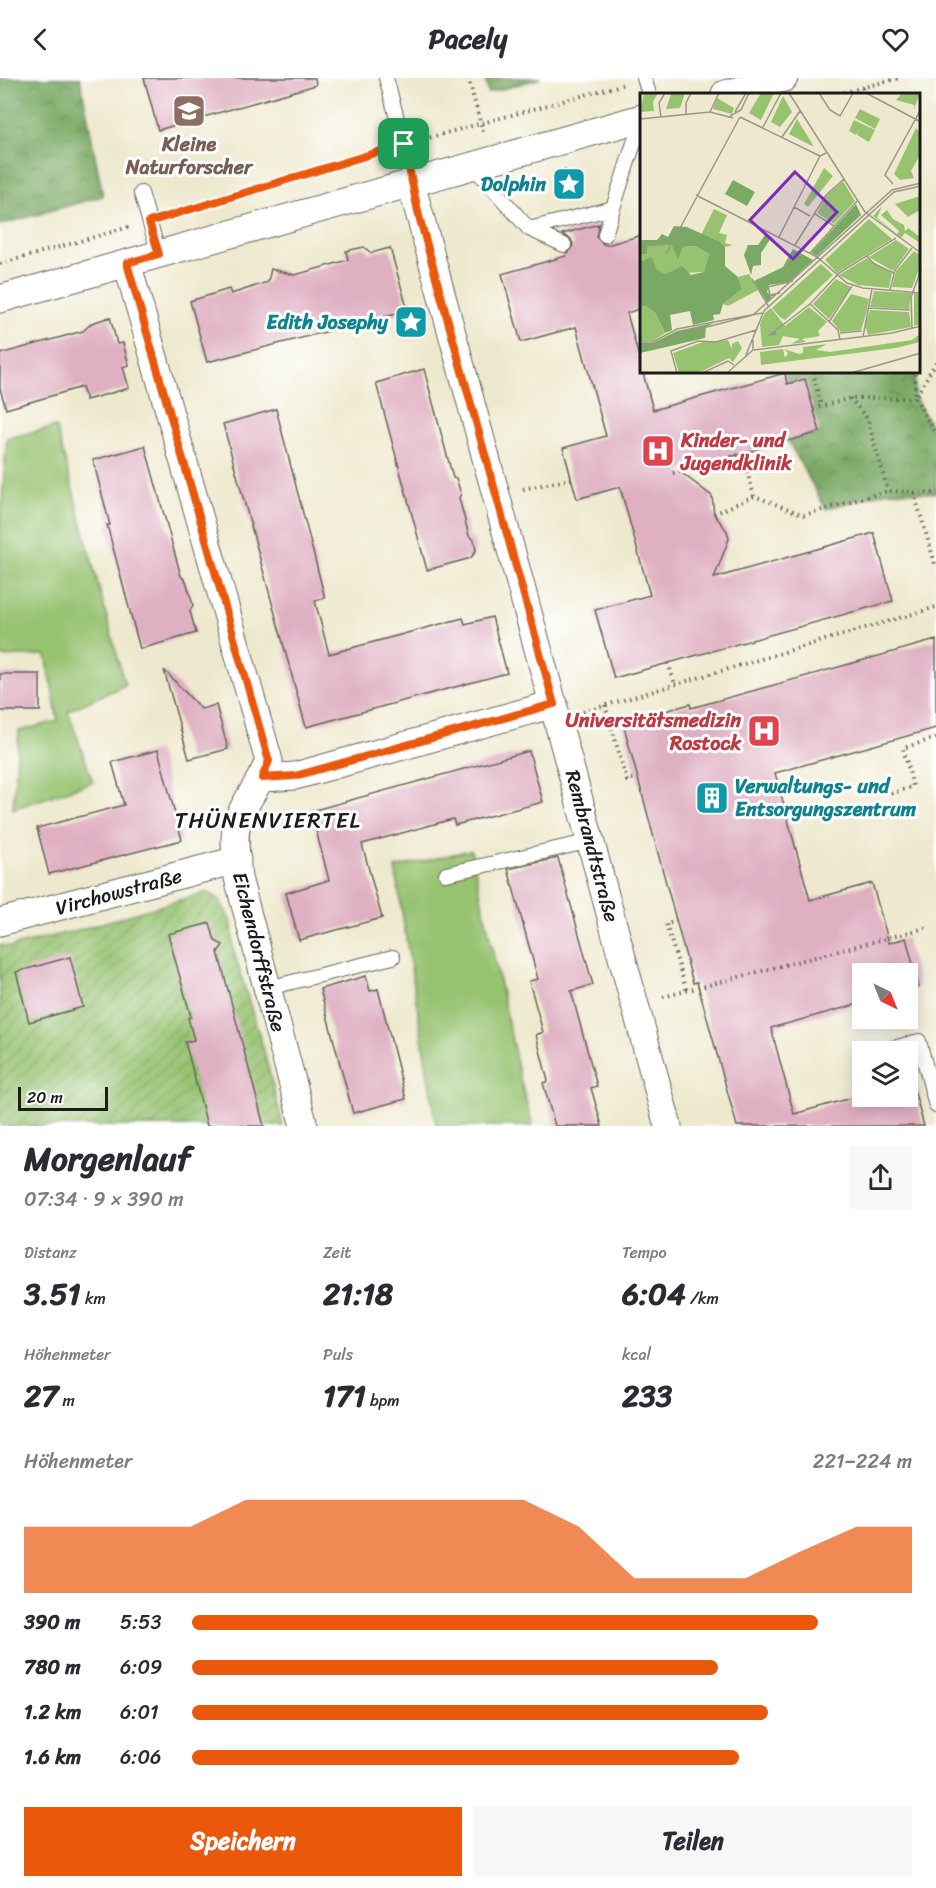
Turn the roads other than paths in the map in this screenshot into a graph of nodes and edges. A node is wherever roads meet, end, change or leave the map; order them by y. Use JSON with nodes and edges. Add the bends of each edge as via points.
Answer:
{"nodes":[{"id":1,"x":386,"y":78,"type":"edge"},
{"id":2,"x":644,"y":78,"type":"edge"},
{"id":3,"x":784,"y":78,"type":"edge"},
{"id":4,"x":649,"y":93,"type":"edge"},
{"id":5,"x":729,"y":93,"type":"edge"},
{"id":6,"x":640,"y":119,"type":"edge"},
{"id":7,"x":640,"y":124,"type":"edge"},
{"id":8,"x":473,"y":166,"type":"junction"},
{"id":9,"x":411,"y":183,"type":"junction"},
{"id":10,"x":141,"y":193,"type":"dead end"},
{"id":11,"x":613,"y":208,"type":"junction"},
{"id":12,"x":529,"y":229,"type":"junction"},
{"id":13,"x":605,"y":235,"type":"dead end"},
{"id":14,"x":564,"y":245,"type":"dead end"},
{"id":15,"x":159,"y":254,"type":"junction"},
{"id":16,"x":127,"y":263,"type":"junction"},
{"id":17,"x":0,"y":299,"type":"edge"},
{"id":18,"x":556,"y":712,"type":"junction"},
{"id":19,"x":262,"y":778,"type":"junction"},
{"id":20,"x":591,"y":841,"type":"junction"},
{"id":21,"x":237,"y":860,"type":"junction"},
{"id":22,"x":446,"y":874,"type":"dead end"},
{"id":23,"x":0,"y":922,"type":"edge"},
{"id":24,"x":393,"y":957,"type":"dead end"},
{"id":25,"x":267,"y":988,"type":"junction"},
{"id":26,"x":918,"y":1041,"type":"edge"},
{"id":27,"x":936,"y":1106,"type":"edge"},
{"id":28,"x":304,"y":1126,"type":"edge"},
{"id":29,"x":668,"y":1126,"type":"edge"}],
"edges":[{"from":1,"to":9,"type":"lane"},
{"from":2,"to":4,"type":"lane"},
{"from":3,"to":5,"type":"street"},
{"from":6,"to":8,"type":"street"},
{"from":7,"to":11,"type":"lane"},
{"from":8,"to":9,"type":"street"},
{"from":8,"to":12,"type":"lane"},
{"from":9,"to":15,"type":"street"},
{"from":9,"to":18,"type":"street","name":"Rembrandtstraße"},
{"from":10,"to":15,"type":"lane"},
{"from":11,"to":12,"type":"lane"},
{"from":11,"to":13,"type":"lane"},
{"from":12,"to":14,"type":"lane"},
{"from":15,"to":16,"type":"street"},
{"from":16,"to":17,"type":"street"},
{"from":16,"to":19,"type":"street","name":"Eichendorffstraße","via":[[269,761]]},
{"from":18,"to":19,"type":"street","via":[[295,776]]},
{"from":18,"to":20,"type":"street","name":"Rembrandtstraße"},
{"from":19,"to":21,"type":"street","name":"Eichendorffstraße","via":[[237,822]]},
{"from":20,"to":22,"type":"lane"},
{"from":20,"to":29,"type":"street","name":"Rembrandtstraße"},
{"from":21,"to":23,"type":"street","name":"Virchowstraße"},
{"from":21,"to":25,"type":"street","name":"Eichendorffstraße","via":[[238,878]]},
{"from":24,"to":25,"type":"lane"},
{"from":25,"to":28,"type":"street","name":"Eichendorffstraße"},
{"from":26,"to":27,"type":"lane"}]}
